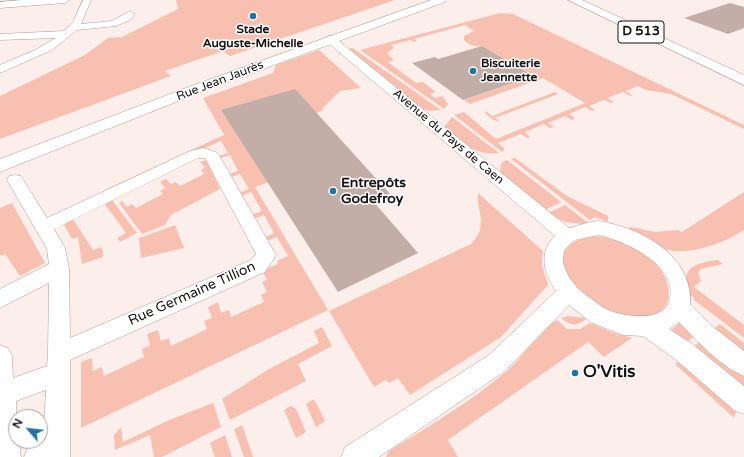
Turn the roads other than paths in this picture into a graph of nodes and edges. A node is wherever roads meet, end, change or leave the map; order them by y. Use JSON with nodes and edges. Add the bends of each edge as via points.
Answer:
{"nodes":[{"id":1,"x":65,"y":0,"type":"edge"},
{"id":2,"x":87,"y":0,"type":"edge"},
{"id":3,"x":441,"y":0,"type":"edge"},
{"id":4,"x":573,"y":0,"type":"edge"},
{"id":5,"x":589,"y":0,"type":"edge"},
{"id":6,"x":0,"y":5,"type":"edge"},
{"id":7,"x":130,"y":14,"type":"dead end"},
{"id":8,"x":71,"y":30,"type":"junction"},
{"id":9,"x":0,"y":37,"type":"edge"},
{"id":10,"x":330,"y":39,"type":"junction"},
{"id":11,"x":744,"y":68,"type":"edge"},
{"id":12,"x":0,"y":69,"type":"edge"},
{"id":13,"x":744,"y":81,"type":"edge"},
{"id":14,"x":8,"y":173,"type":"edge"},
{"id":15,"x":43,"y":227,"type":"junction"},
{"id":16,"x":566,"y":235,"type":"junction"},
{"id":17,"x":59,"y":268,"type":"junction"},
{"id":18,"x":568,"y":293,"type":"junction"},
{"id":19,"x":0,"y":299,"type":"edge"},
{"id":20,"x":679,"y":307,"type":"junction"},
{"id":21,"x":647,"y":326,"type":"junction"},
{"id":22,"x":0,"y":356,"type":"edge"},
{"id":23,"x":59,"y":363,"type":"junction"},
{"id":24,"x":744,"y":365,"type":"edge"},
{"id":25,"x":3,"y":394,"type":"junction"},
{"id":26,"x":744,"y":402,"type":"edge"},
{"id":27,"x":50,"y":454,"type":"edge"},
{"id":28,"x":361,"y":455,"type":"edge"},
{"id":29,"x":7,"y":457,"type":"edge"}],
"edges":[{"from":1,"to":6,"type":"main road"},
{"from":2,"to":8,"type":"street"},
{"from":3,"to":10,"type":"main road","name":"Rue Jean Jaurès"},
{"from":4,"to":13,"type":"main road","number":"D 513"},
{"from":5,"to":11,"type":"main road","number":"D 513"},
{"from":7,"to":8,"type":"street","via":[[113,24]]},
{"from":8,"to":9,"type":"street"},
{"from":8,"to":12,"type":"street","via":[[47,48]]},
{"from":10,"to":14,"type":"main road","name":"Rue Jean Jaurès","via":[[196,89]]},
{"from":10,"to":16,"type":"street","name":"Avenue du Pays de Caen"},
{"from":14,"to":15,"type":"street"},
{"from":15,"to":17,"type":"street","via":[[56,248]]},
{"from":15,"to":23,"type":"street","name":"Rue Germaine Tillion","via":[[195,154],[203,153],[211,155],[266,255],[258,266]]},
{"from":16,"to":18,"type":"street","via":[[553,253],[553,266]]},
{"from":16,"to":20,"type":"street","via":[[580,229],[599,228],[629,236],[652,249],[676,276],[681,292]]},
{"from":17,"to":19,"type":"street"},
{"from":17,"to":23,"type":"street"},
{"from":18,"to":21,"type":"street","via":[[583,307],[602,318],[623,324]]},
{"from":18,"to":28,"type":"street","via":[[497,363]]},
{"from":20,"to":21,"type":"street","via":[[667,320]]},
{"from":20,"to":24,"type":"street","via":[[704,333]]},
{"from":21,"to":26,"type":"street","via":[[683,350]]},
{"from":22,"to":25,"type":"street"},
{"from":23,"to":25,"type":"street"},
{"from":23,"to":27,"type":"street"},
{"from":25,"to":29,"type":"street"}]}
